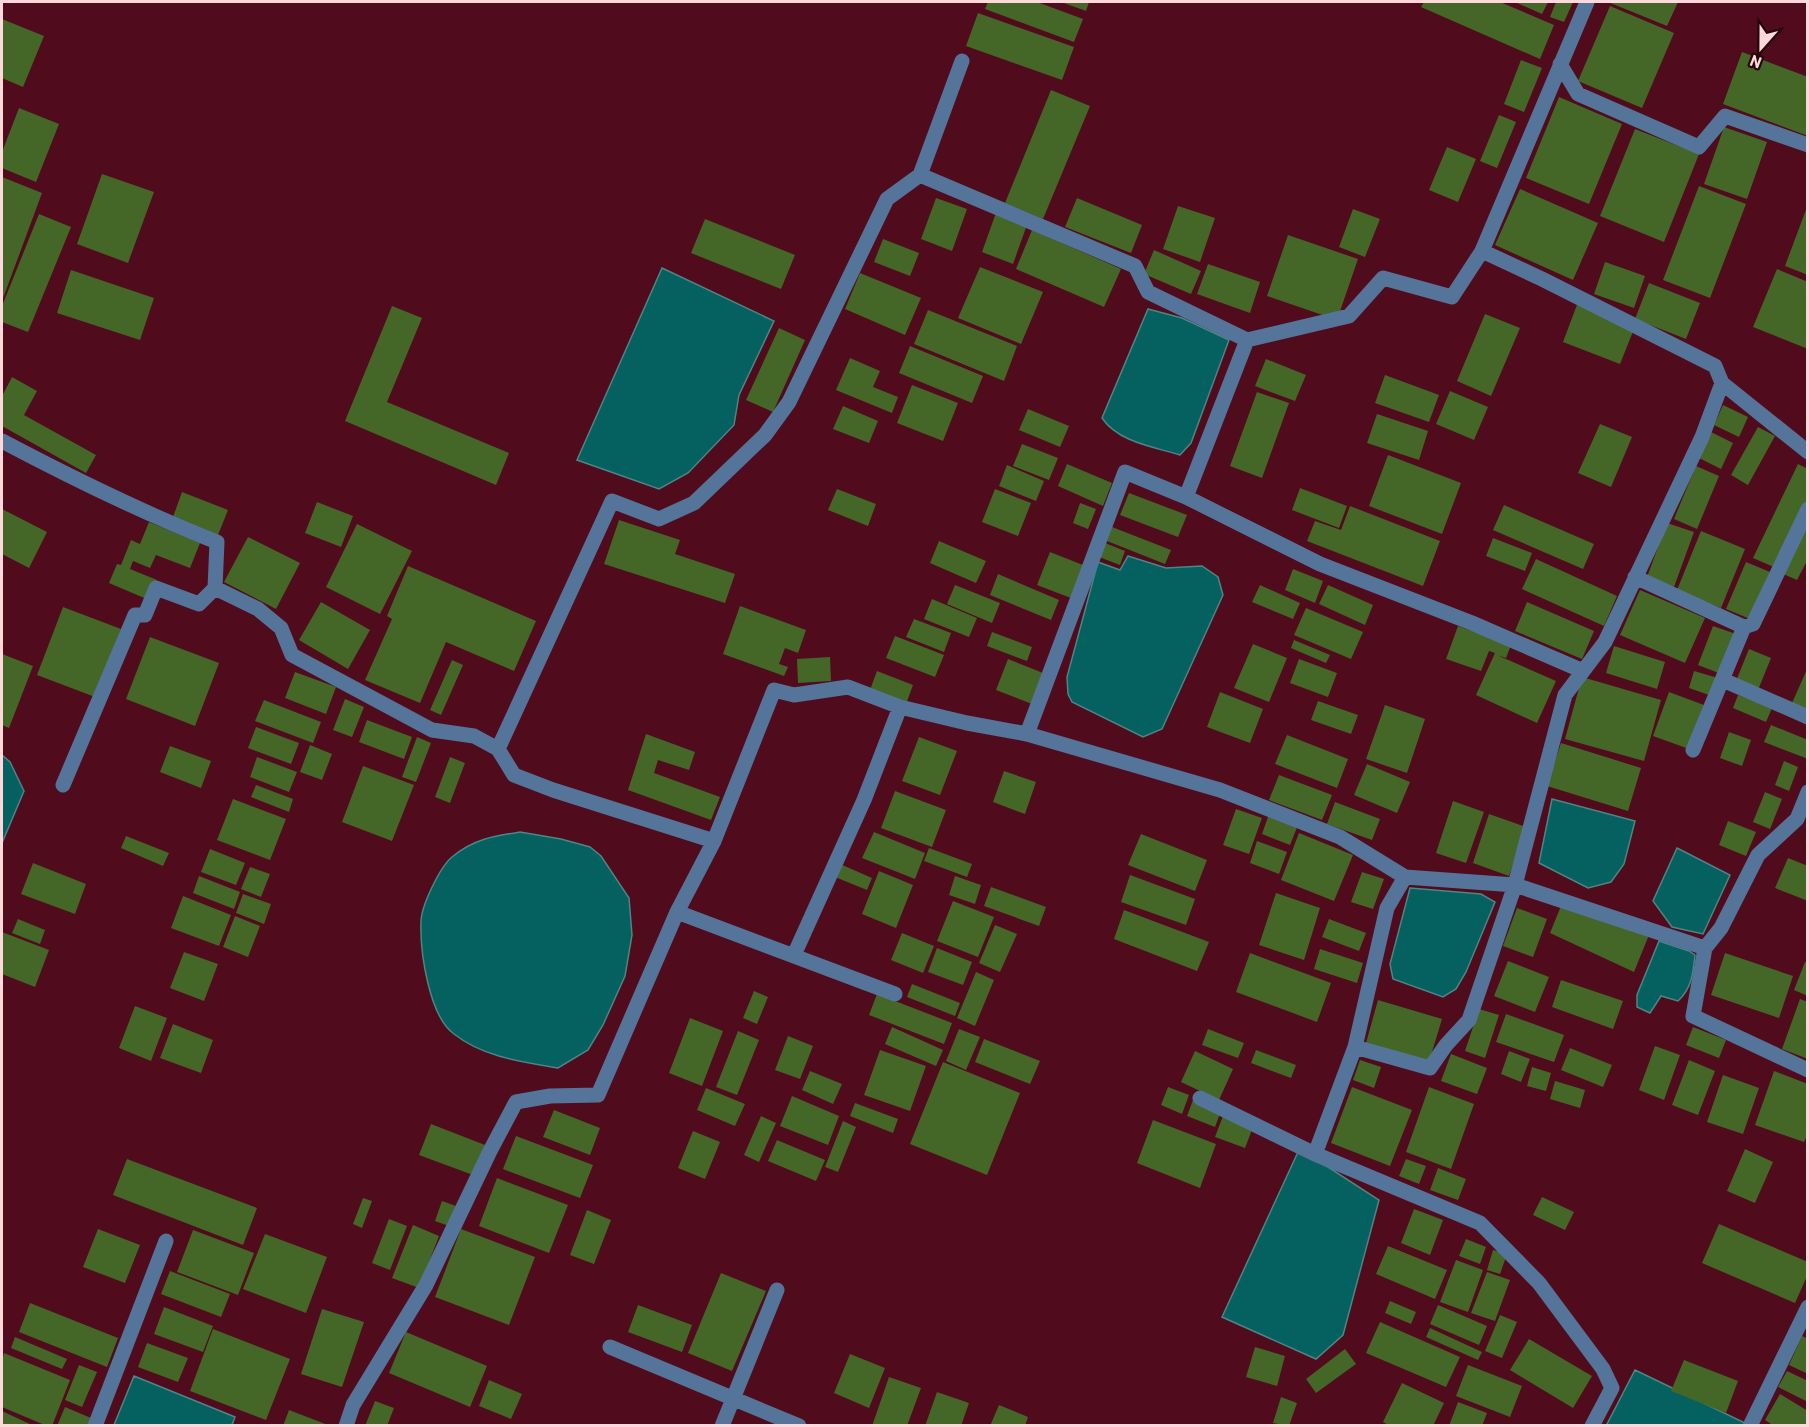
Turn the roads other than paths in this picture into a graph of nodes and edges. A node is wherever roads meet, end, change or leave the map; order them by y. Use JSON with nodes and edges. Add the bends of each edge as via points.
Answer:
{"nodes":[{"id":1,"x":1587,"y":2,"type":"edge"},
{"id":2,"x":962,"y":61,"type":"dead end"},
{"id":3,"x":1560,"y":64,"type":"junction"},
{"id":4,"x":1808,"y":145,"type":"edge"},
{"id":5,"x":920,"y":175,"type":"junction"},
{"id":6,"x":1482,"y":251,"type":"junction"},
{"id":7,"x":1247,"y":340,"type":"junction"},
{"id":8,"x":1722,"y":384,"type":"junction"},
{"id":9,"x":2,"y":441,"type":"edge"},
{"id":10,"x":1808,"y":452,"type":"edge"},
{"id":11,"x":1186,"y":497,"type":"junction"},
{"id":12,"x":1808,"y":509,"type":"edge"},
{"id":13,"x":1635,"y":577,"type":"junction"},
{"id":14,"x":215,"y":588,"type":"junction"},
{"id":15,"x":1744,"y":627,"type":"junction"},
{"id":16,"x":1583,"y":671,"type":"junction"},
{"id":17,"x":1723,"y":681,"type":"junction"},
{"id":18,"x":900,"y":707,"type":"junction"},
{"id":19,"x":1808,"y":717,"type":"edge"},
{"id":20,"x":1027,"y":734,"type":"junction"},
{"id":21,"x":498,"y":749,"type":"junction"},
{"id":22,"x":1693,"y":750,"type":"dead end"},
{"id":23,"x":63,"y":785,"type":"dead end"},
{"id":24,"x":1808,"y":792,"type":"edge"},
{"id":25,"x":714,"y":841,"type":"junction"},
{"id":26,"x":1405,"y":877,"type":"junction"},
{"id":27,"x":1515,"y":885,"type":"junction"},
{"id":28,"x":677,"y":912,"type":"junction"},
{"id":29,"x":1704,"y":948,"type":"junction"},
{"id":30,"x":794,"y":956,"type":"junction"},
{"id":31,"x":895,"y":994,"type":"dead end"},
{"id":32,"x":1355,"y":1047,"type":"junction"},
{"id":33,"x":1808,"y":1070,"type":"edge"},
{"id":34,"x":1200,"y":1098,"type":"dead end"},
{"id":35,"x":1315,"y":1154,"type":"junction"},
{"id":36,"x":166,"y":1241,"type":"dead end"},
{"id":37,"x":777,"y":1290,"type":"dead end"},
{"id":38,"x":1808,"y":1307,"type":"edge"},
{"id":39,"x":610,"y":1347,"type":"dead end"},
{"id":40,"x":733,"y":1398,"type":"junction"},
{"id":41,"x":95,"y":1425,"type":"edge"},
{"id":42,"x":345,"y":1425,"type":"edge"},
{"id":43,"x":722,"y":1425,"type":"edge"},
{"id":44,"x":799,"y":1425,"type":"edge"},
{"id":45,"x":1592,"y":1425,"type":"edge"},
{"id":46,"x":1749,"y":1425,"type":"edge"}],
"edges":[{"from":1,"to":3,"type":"street"},
{"from":2,"to":5,"type":"street"},
{"from":3,"to":4,"type":"street","via":[[1578,94],[1699,147],[1725,116]]},
{"from":3,"to":6,"type":"street"},
{"from":5,"to":7,"type":"street","via":[[1135,266],[1148,292]]},
{"from":5,"to":21,"type":"street","via":[[887,200],[789,402],[765,435],[694,503],[659,519],[612,501]]},
{"from":6,"to":7,"type":"street","via":[[1452,297],[1383,278],[1349,316]]},
{"from":6,"to":8,"type":"street","via":[[1715,366]]},
{"from":7,"to":11,"type":"street"},
{"from":8,"to":10,"type":"street"},
{"from":8,"to":13,"type":"street","via":[[1702,437]]},
{"from":9,"to":14,"type":"street","via":[[81,483],[217,542]]},
{"from":11,"to":16,"type":"street","via":[[1320,564]]},
{"from":11,"to":20,"type":"street","via":[[1125,472]]},
{"from":12,"to":15,"type":"street","via":[[1753,624]]},
{"from":13,"to":15,"type":"street"},
{"from":13,"to":16,"type":"street","via":[[1605,642]]},
{"from":14,"to":21,"type":"street","via":[[258,609],[281,628],[292,656],[432,730],[474,736]]},
{"from":14,"to":23,"type":"street","via":[[199,604],[156,588],[145,615],[135,615]]},
{"from":15,"to":17,"type":"street"},
{"from":16,"to":27,"type":"street","via":[[1565,695]]},
{"from":17,"to":19,"type":"street"},
{"from":17,"to":22,"type":"street"},
{"from":18,"to":20,"type":"street"},
{"from":18,"to":25,"type":"street","via":[[848,687],[794,695],[774,690]]},
{"from":18,"to":30,"type":"street","via":[[864,800]]},
{"from":20,"to":26,"type":"street","via":[[1220,790],[1340,837]]},
{"from":21,"to":25,"type":"street","via":[[514,775]]},
{"from":24,"to":29,"type":"street","via":[[1797,819],[1758,855],[1721,928]]},
{"from":25,"to":28,"type":"street"},
{"from":26,"to":27,"type":"street"},
{"from":26,"to":32,"type":"street","via":[[1387,908]]},
{"from":27,"to":29,"type":"street"},
{"from":27,"to":32,"type":"street","via":[[1469,1020],[1430,1068]]},
{"from":28,"to":30,"type":"street"},
{"from":28,"to":42,"type":"street","via":[[598,1095],[550,1096],[516,1102],[426,1285],[353,1405]]},
{"from":29,"to":33,"type":"street","via":[[1693,1016]]},
{"from":30,"to":31,"type":"street"},
{"from":32,"to":35,"type":"street"},
{"from":34,"to":35,"type":"street"},
{"from":35,"to":45,"type":"street","via":[[1480,1223],[1539,1283],[1603,1369],[1611,1388]]},
{"from":36,"to":41,"type":"street"},
{"from":37,"to":40,"type":"street"},
{"from":38,"to":46,"type":"street"},
{"from":39,"to":40,"type":"street"},
{"from":40,"to":43,"type":"street"},
{"from":40,"to":44,"type":"street"}]}
